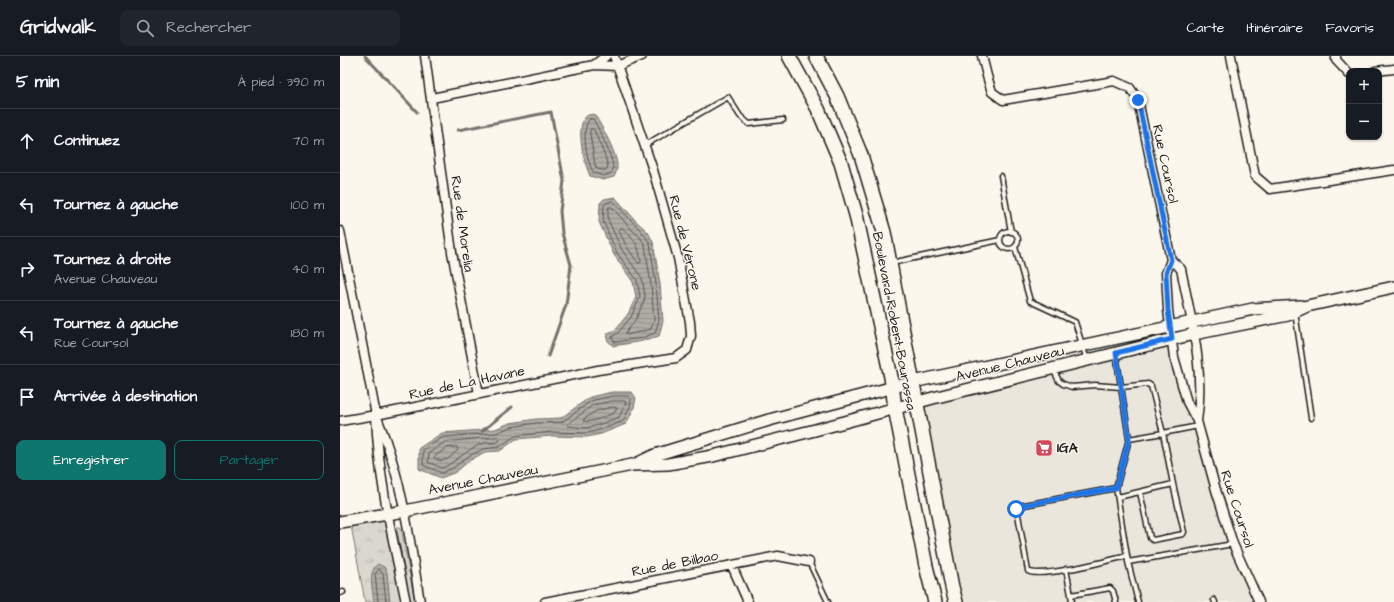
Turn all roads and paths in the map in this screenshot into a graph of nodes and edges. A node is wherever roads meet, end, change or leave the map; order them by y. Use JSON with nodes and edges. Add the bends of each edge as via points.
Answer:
{"nodes":[{"id":1,"x":425,"y":56,"type":"edge"},
{"id":2,"x":606,"y":56,"type":"edge"},
{"id":3,"x":614,"y":56,"type":"edge"},
{"id":4,"x":642,"y":56,"type":"edge"},
{"id":5,"x":789,"y":56,"type":"edge"},
{"id":6,"x":816,"y":56,"type":"edge"},
{"id":7,"x":982,"y":56,"type":"edge"},
{"id":8,"x":1231,"y":56,"type":"edge"},
{"id":9,"x":1336,"y":56,"type":"edge"},
{"id":10,"x":594,"y":65,"type":"junction"},
{"id":11,"x":617,"y":66,"type":"junction"},
{"id":12,"x":1394,"y":69,"type":"edge"},
{"id":13,"x":1382,"y":70,"type":"edge"},
{"id":14,"x":1346,"y":71,"type":"edge"},
{"id":15,"x":432,"y":98,"type":"junction"},
{"id":16,"x":783,"y":120,"type":"dead end"},
{"id":17,"x":644,"y":146,"type":"junction"},
{"id":18,"x":1394,"y":170,"type":"edge"},
{"id":19,"x":1001,"y":176,"type":"dead end"},
{"id":20,"x":340,"y":231,"type":"edge"},
{"id":21,"x":1011,"y":232,"type":"junction"},
{"id":22,"x":1000,"y":240,"type":"junction"},
{"id":23,"x":1015,"y":247,"type":"junction"},
{"id":24,"x":1171,"y":260,"type":"junction"},
{"id":25,"x":890,"y":263,"type":"junction"},
{"id":26,"x":1394,"y":287,"type":"edge"},
{"id":27,"x":1307,"y":306,"type":"junction"},
{"id":28,"x":1295,"y":312,"type":"junction"},
{"id":29,"x":1192,"y":322,"type":"junction"},
{"id":30,"x":1170,"y":326,"type":"junction"},
{"id":31,"x":1194,"y":334,"type":"junction"},
{"id":32,"x":1172,"y":339,"type":"junction"},
{"id":33,"x":1083,"y":346,"type":"junction"},
{"id":34,"x":1116,"y":353,"type":"junction"},
{"id":35,"x":1088,"y":360,"type":"junction"},
{"id":36,"x":1053,"y":369,"type":"junction"},
{"id":37,"x":598,"y":370,"type":"joint"},
{"id":38,"x":913,"y":382,"type":"junction"},
{"id":39,"x":1121,"y":387,"type":"junction"},
{"id":40,"x":892,"y":388,"type":"junction"},
{"id":41,"x":479,"y":394,"type":"junction"},
{"id":42,"x":917,"y":402,"type":"junction"},
{"id":43,"x":895,"y":408,"type":"junction"},
{"id":44,"x":376,"y":415,"type":"junction"},
{"id":45,"x":1311,"y":418,"type":"dead end"},
{"id":46,"x":340,"y":421,"type":"edge"},
{"id":47,"x":1198,"y":423,"type":"junction"},
{"id":48,"x":1163,"y":433,"type":"junction"},
{"id":49,"x":1129,"y":439,"type":"junction"},
{"id":50,"x":632,"y":466,"type":"junction"},
{"id":51,"x":1173,"y":484,"type":"junction"},
{"id":52,"x":1116,"y":488,"type":"junction"},
{"id":53,"x":1140,"y":492,"type":"junction"},
{"id":54,"x":1118,"y":497,"type":"junction"},
{"id":55,"x":405,"y":511,"type":"junction"},
{"id":56,"x":388,"y":514,"type":"junction"},
{"id":57,"x":340,"y":522,"type":"edge"},
{"id":58,"x":1233,"y":544,"type":"junction"},
{"id":59,"x":1127,"y":556,"type":"junction"},
{"id":60,"x":809,"y":562,"type":"joint"},
{"id":61,"x":1128,"y":562,"type":"junction"},
{"id":62,"x":732,"y":566,"type":"junction"},
{"id":63,"x":1066,"y":570,"type":"junction"},
{"id":64,"x":1070,"y":595,"type":"junction"},
{"id":65,"x":406,"y":602,"type":"edge"},
{"id":66,"x":420,"y":602,"type":"edge"},
{"id":67,"x":545,"y":602,"type":"edge"},
{"id":68,"x":748,"y":602,"type":"edge"},
{"id":69,"x":828,"y":602,"type":"edge"},
{"id":70,"x":935,"y":602,"type":"edge"},
{"id":71,"x":956,"y":602,"type":"edge"},
{"id":72,"x":1072,"y":602,"type":"edge"},
{"id":73,"x":1116,"y":602,"type":"edge"},
{"id":74,"x":1138,"y":602,"type":"edge"},
{"id":75,"x":1259,"y":602,"type":"edge"}],
"edges":[{"from":1,"to":15,"type":"street","name":"Rue de Morelia"},
{"from":2,"to":10,"type":"street"},
{"from":3,"to":11,"type":"street","name":"Rue de Vérone"},
{"from":4,"to":11,"type":"street"},
{"from":5,"to":40,"type":"highway","name":"Boulevard Robert-Bourassa","via":[[818,109],[841,163],[856,215]]},
{"from":6,"to":25,"type":"highway","name":"Boulevard Robert-Bourassa","via":[[837,96],[861,155],[884,232]]},
{"from":7,"to":24,"type":"street","name":"Rue Coursol","via":[[992,92],[1003,100],[1114,81],[1130,88],[1138,100]]},
{"from":8,"to":18,"type":"street","via":[[1255,176],[1270,189]]},
{"from":9,"to":14,"type":"street","via":[[1336,60]]},
{"from":10,"to":11,"type":"street"},
{"from":10,"to":15,"type":"street"},
{"from":11,"to":17,"type":"street","name":"Rue de Vérone"},
{"from":12,"to":13,"type":"street"},
{"from":15,"to":41,"type":"street","name":"Rue de Morelia","via":[[452,252]]},
{"from":16,"to":17,"type":"lane","via":[[749,124],[740,116],[728,97]]},
{"from":17,"to":37,"type":"street","name":"Rue de Vérone","via":[[678,258],[691,336],[686,350],[676,358]]},
{"from":19,"to":21,"type":"lane"},
{"from":20,"to":44,"type":"street"},
{"from":21,"to":22,"type":"lane","via":[[1005,233]]},
{"from":21,"to":23,"type":"lane","via":[[1016,234],[1018,240]]},
{"from":22,"to":23,"type":"lane","via":[[1006,249]]},
{"from":22,"to":25,"type":"lane"},
{"from":23,"to":33,"type":"lane","via":[[1030,301],[1076,322]]},
{"from":24,"to":29,"type":"street","name":"Rue Coursol","via":[[1181,269]]},
{"from":24,"to":30,"type":"street","name":"Rue Coursol","via":[[1166,273]]},
{"from":25,"to":38,"type":"highway","name":"Boulevard Robert-Bourassa"},
{"from":26,"to":27,"type":"main road","name":"Avenue Chauveau"},
{"from":27,"to":28,"type":"main road","name":"Avenue Chauveau"},
{"from":27,"to":29,"type":"main road","name":"Avenue Chauveau","via":[[1253,309]]},
{"from":28,"to":31,"type":"main road","name":"Avenue Chauveau"},
{"from":28,"to":45,"type":"lane"},
{"from":29,"to":30,"type":"main road","name":"Avenue Chauveau"},
{"from":29,"to":31,"type":"street","name":"Rue Coursol"},
{"from":30,"to":32,"type":"street","name":"Rue Coursol"},
{"from":30,"to":33,"type":"main road","name":"Avenue Chauveau"},
{"from":31,"to":32,"type":"main road","name":"Avenue Chauveau"},
{"from":31,"to":47,"type":"street","name":"Rue Coursol","via":[[1200,401]]},
{"from":32,"to":34,"type":"main road","name":"Avenue Chauveau"},
{"from":32,"to":47,"type":"street","name":"Rue Coursol","via":[[1174,357],[1187,402]]},
{"from":33,"to":35,"type":"lane"},
{"from":33,"to":38,"type":"main road","name":"Avenue Chauveau"},
{"from":34,"to":35,"type":"main road","name":"Avenue Chauveau"},
{"from":34,"to":39,"type":"lane"},
{"from":35,"to":36,"type":"main road","name":"Avenue Chauveau"},
{"from":36,"to":39,"type":"lane","via":[[1059,381],[1072,387]]},
{"from":36,"to":42,"type":"main road","name":"Avenue Chauveau"},
{"from":37,"to":41,"type":"street","name":"Rue de La Havane"},
{"from":38,"to":40,"type":"main road","name":"Avenue Chauveau"},
{"from":38,"to":42,"type":"highway","name":"Boulevard Robert-Bourassa"},
{"from":39,"to":48,"type":"lane","via":[[1148,384],[1151,386]]},
{"from":39,"to":49,"type":"lane"},
{"from":40,"to":43,"type":"highway","name":"Boulevard Robert-Bourassa"},
{"from":40,"to":50,"type":"main road","name":"Avenue Chauveau","via":[[769,420],[655,455]]},
{"from":41,"to":44,"type":"street","name":"Rue de La Havane"},
{"from":42,"to":43,"type":"main road","name":"Avenue Chauveau"},
{"from":42,"to":71,"type":"highway","name":"Boulevard Robert-Bourassa"},
{"from":43,"to":50,"type":"main road","name":"Avenue Chauveau","via":[[714,456],[668,464]]},
{"from":43,"to":70,"type":"highway","name":"Boulevard Robert-Bourassa"},
{"from":44,"to":46,"type":"street","name":"Rue de La Havane"},
{"from":44,"to":55,"type":"street","via":[[385,436]]},
{"from":44,"to":56,"type":"street","via":[[384,498]]},
{"from":47,"to":48,"type":"lane"},
{"from":47,"to":58,"type":"street","name":"Rue Coursol"},
{"from":48,"to":49,"type":"lane"},
{"from":48,"to":51,"type":"lane"},
{"from":49,"to":52,"type":"lane"},
{"from":50,"to":55,"type":"main road","name":"Avenue Chauveau"},
{"from":51,"to":53,"type":"lane"},
{"from":51,"to":53,"type":"lane","via":[[1183,534],[1152,540]]},
{"from":52,"to":54,"type":"lane"},
{"from":52,"to":63,"type":"lane","via":[[1019,506],[1016,509],[1028,571],[1032,573]]},
{"from":53,"to":54,"type":"lane"},
{"from":54,"to":59,"type":"lane"},
{"from":55,"to":56,"type":"main road","name":"Avenue Chauveau"},
{"from":55,"to":66,"type":"street"},
{"from":56,"to":57,"type":"main road","name":"Avenue Chauveau"},
{"from":56,"to":65,"type":"street"},
{"from":58,"to":61,"type":"lane"},
{"from":58,"to":75,"type":"street","name":"Rue Coursol"},
{"from":59,"to":61,"type":"lane"},
{"from":59,"to":63,"type":"lane"},
{"from":60,"to":62,"type":"street","name":"Rue de Bilbao","via":[[778,556]]},
{"from":60,"to":69,"type":"lane"},
{"from":61,"to":74,"type":"lane"},
{"from":62,"to":67,"type":"street","name":"Rue de Bilbao"},
{"from":62,"to":68,"type":"street"},
{"from":63,"to":64,"type":"lane"},
{"from":64,"to":72,"type":"lane"},
{"from":64,"to":73,"type":"lane","via":[[1110,588]]}]}
